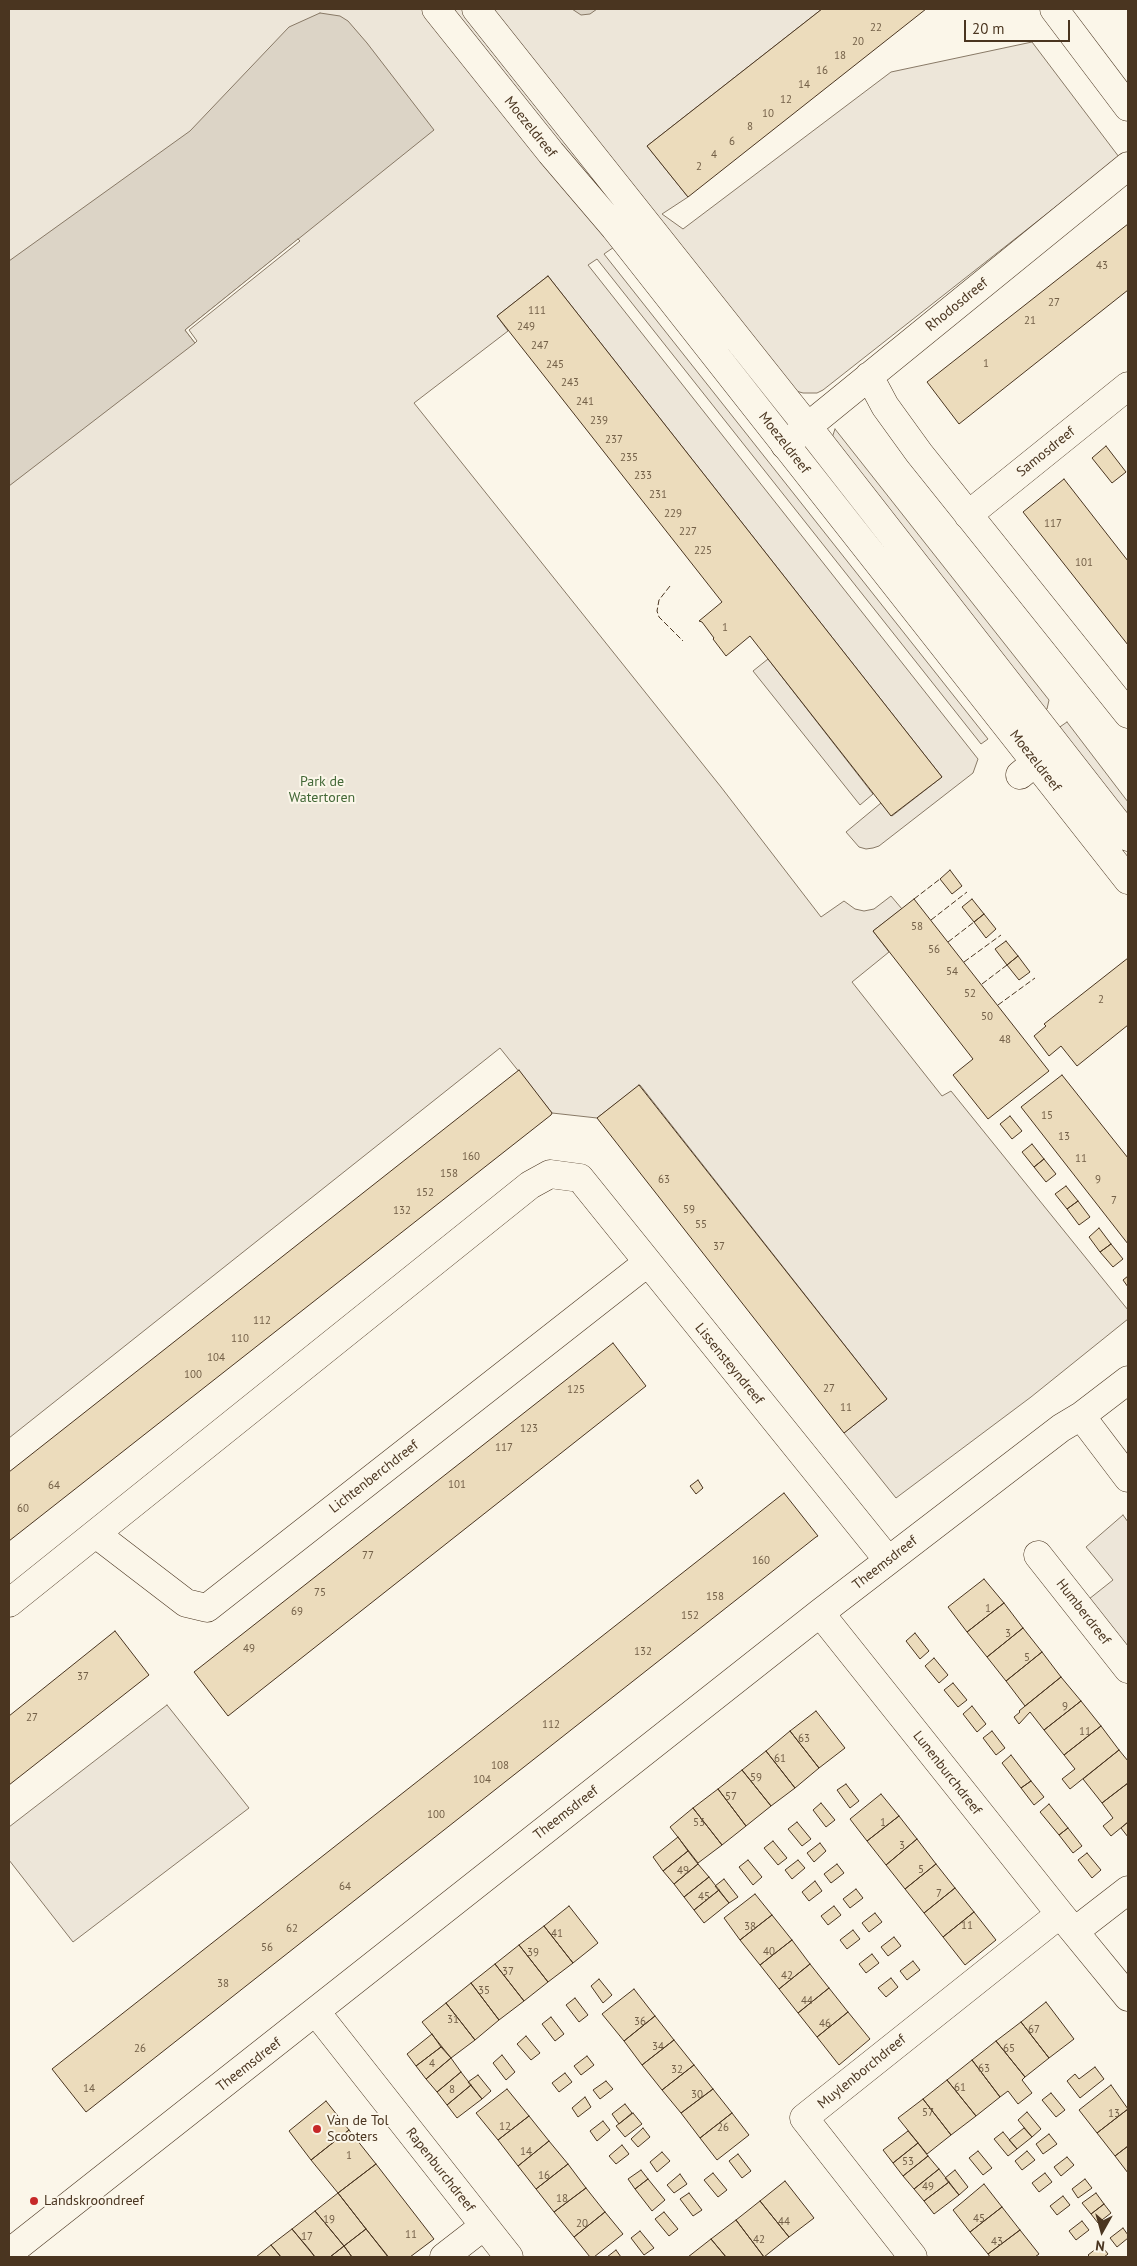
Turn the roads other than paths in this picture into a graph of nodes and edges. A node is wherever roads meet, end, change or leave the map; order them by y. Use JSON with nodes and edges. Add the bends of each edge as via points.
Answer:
{"nodes":[{"id":1,"x":436,"y":9,"type":"edge"},
{"id":2,"x":476,"y":9,"type":"edge"},
{"id":3,"x":1054,"y":9,"type":"edge"},
{"id":4,"x":1128,"y":107,"type":"edge"},
{"id":5,"x":1128,"y":166,"type":"edge"},
{"id":6,"x":869,"y":376,"type":"junction"},
{"id":7,"x":1127,"y":390,"type":"edge"},
{"id":8,"x":808,"y":426,"type":"junction"},
{"id":9,"x":785,"y":445,"type":"junction"},
{"id":10,"x":968,"y":515,"type":"junction"},
{"id":11,"x":1128,"y":714,"type":"edge"},
{"id":12,"x":1057,"y":745,"type":"junction"},
{"id":13,"x":1027,"y":768,"type":"junction"},
{"id":14,"x":1128,"y":837,"type":"edge"},
{"id":15,"x":1128,"y":880,"type":"edge"},
{"id":16,"x":647,"y":1262,"type":"junction"},
{"id":17,"x":1128,"y":1380,"type":"edge"},
{"id":18,"x":1081,"y":1416,"type":"junction"},
{"id":19,"x":1128,"y":1478,"type":"edge"},
{"id":20,"x":96,"y":1534,"type":"junction"},
{"id":21,"x":1038,"y":1555,"type":"dead end"},
{"id":22,"x":888,"y":1560,"type":"junction"},
{"id":23,"x":9,"y":1603,"type":"edge"},
{"id":24,"x":820,"y":1613,"type":"junction"},
{"id":25,"x":1128,"y":1669,"type":"edge"},
{"id":26,"x":1128,"y":1890,"type":"edge"},
{"id":27,"x":1068,"y":1923,"type":"junction"},
{"id":28,"x":1128,"y":1997,"type":"edge"},
{"id":29,"x":316,"y":2012,"type":"junction"},
{"id":30,"x":484,"y":2226,"type":"junction"},
{"id":31,"x":9,"y":2253,"type":"edge"},
{"id":32,"x":444,"y":2257,"type":"edge"},
{"id":33,"x":509,"y":2257,"type":"edge"},
{"id":34,"x":913,"y":2257,"type":"edge"}],
"edges":[{"from":1,"to":9,"type":"street","name":"Moezeldreef","via":[[615,228]]},
{"from":2,"to":8,"type":"street","name":"Moezeldreef"},
{"from":3,"to":4,"type":"street"},
{"from":5,"to":6,"type":"street","name":"Rhodosdreef"},
{"from":6,"to":8,"type":"street","name":"Rhodosdreef"},
{"from":6,"to":10,"type":"street","via":[[885,406]]},
{"from":7,"to":10,"type":"street","name":"Samosdreef"},
{"from":8,"to":9,"type":"street","name":"Rhodosdreef"},
{"from":8,"to":12,"type":"street","name":"Moezeldreef"},
{"from":9,"to":13,"type":"street","name":"Moezeldreef"},
{"from":10,"to":11,"type":"street"},
{"from":12,"to":13,"type":"street"},
{"from":12,"to":14,"type":"street","name":"Moezeldreef"},
{"from":13,"to":15,"type":"street","name":"Moezeldreef"},
{"from":16,"to":20,"type":"street","name":"Lichtenberchdreef","via":[[207,1608],[186,1603]]},
{"from":16,"to":20,"type":"street","name":"Lissensteyndreef","via":[[580,1178],[550,1174],[530,1185]]},
{"from":16,"to":22,"type":"street","name":"Lissensteyndreef"},
{"from":17,"to":18,"type":"street","name":"Theemsdreef"},
{"from":18,"to":19,"type":"street"},
{"from":18,"to":22,"type":"street","name":"Theemsdreef"},
{"from":20,"to":23,"type":"street"},
{"from":21,"to":25,"type":"street","name":"Humberdreef"},
{"from":22,"to":24,"type":"street","name":"Theemsdreef"},
{"from":24,"to":27,"type":"street","name":"Lunenburchdreef"},
{"from":24,"to":29,"type":"street","name":"Theemsdreef"},
{"from":26,"to":27,"type":"street"},
{"from":27,"to":28,"type":"street","name":"Lunenburchdreef"},
{"from":27,"to":34,"type":"street","name":"Muylenborchdreef","via":[[804,2118]]},
{"from":29,"to":30,"type":"street","name":"Rapenburchdreef"},
{"from":29,"to":31,"type":"street","name":"Theemsdreef"},
{"from":30,"to":32,"type":"street"},
{"from":30,"to":33,"type":"street","name":"Rapenburchdreef"}]}
